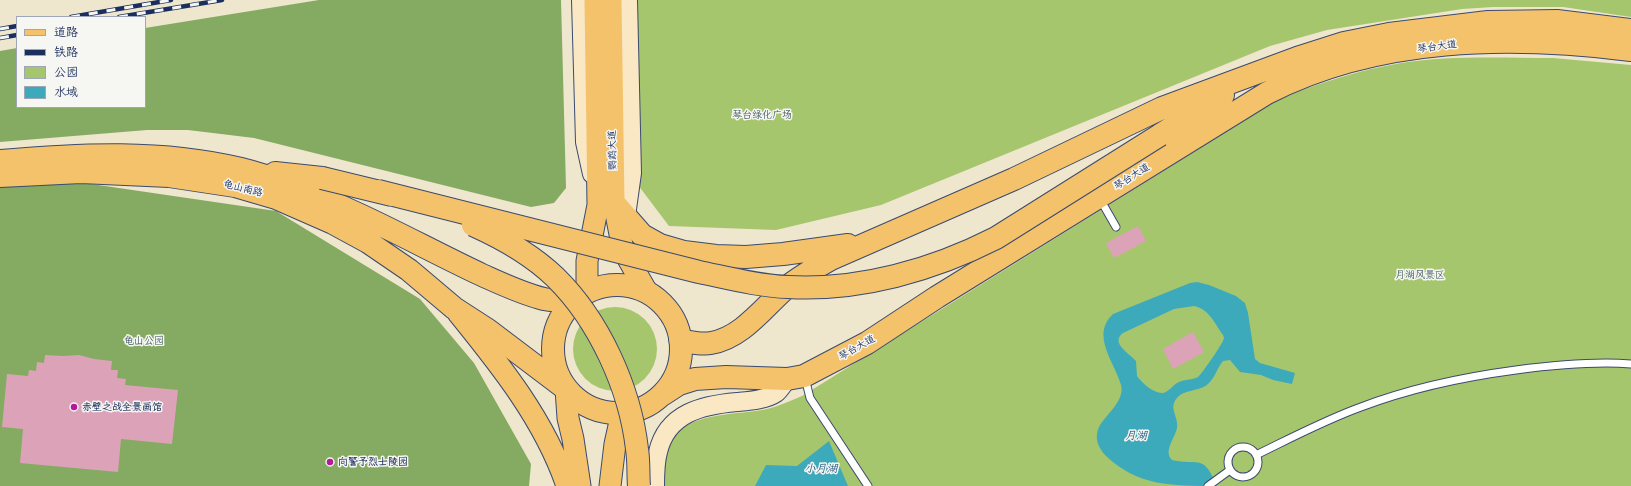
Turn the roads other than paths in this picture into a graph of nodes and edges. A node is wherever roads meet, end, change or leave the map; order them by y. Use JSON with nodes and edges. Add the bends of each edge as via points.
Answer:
{"nodes":[{"id":1,"x":581,"y":0,"type":"edge"},
{"id":2,"x":595,"y":0,"type":"edge"},
{"id":3,"x":611,"y":0,"type":"edge"},
{"id":4,"x":628,"y":0,"type":"edge"},
{"id":5,"x":1631,"y":30,"type":"edge"},
{"id":6,"x":1631,"y":50,"type":"edge"},
{"id":7,"x":1265,"y":70,"type":"junction"},
{"id":8,"x":0,"y":161,"type":"edge"},
{"id":9,"x":242,"y":169,"type":"junction"},
{"id":10,"x":0,"y":176,"type":"edge"},
{"id":11,"x":378,"y":191,"type":"junction"},
{"id":12,"x":1100,"y":197,"type":"junction"},
{"id":13,"x":613,"y":208,"type":"junction"},
{"id":14,"x":1116,"y":227,"type":"dead end"},
{"id":15,"x":875,"y":241,"type":"junction"},
{"id":16,"x":647,"y":292,"type":"junction"},
{"id":17,"x":581,"y":297,"type":"junction"},
{"id":18,"x":454,"y":308,"type":"junction"},
{"id":19,"x":680,"y":338,"type":"junction"},
{"id":20,"x":1631,"y":364,"type":"edge"},
{"id":21,"x":796,"y":378,"type":"junction"},
{"id":22,"x":566,"y":389,"type":"junction"},
{"id":23,"x":662,"y":395,"type":"junction"},
{"id":24,"x":634,"y":410,"type":"junction"},
{"id":25,"x":1256,"y":455,"type":"junction"},
{"id":26,"x":1230,"y":470,"type":"junction"},
{"id":27,"x":567,"y":486,"type":"edge"},
{"id":28,"x":580,"y":486,"type":"edge"},
{"id":29,"x":610,"y":486,"type":"edge"},
{"id":30,"x":639,"y":486,"type":"edge"},
{"id":31,"x":655,"y":486,"type":"edge"},
{"id":32,"x":868,"y":486,"type":"edge"},
{"id":33,"x":1208,"y":486,"type":"edge"}],
"edges":[{"from":1,"to":13,"type":"main road","via":[[585,142]]},
{"from":2,"to":13,"type":"main road","name":"鹦鹉大道"},
{"from":3,"to":13,"type":"main road","name":"鹦鹉大道"},
{"from":4,"to":13,"type":"main road","via":[[632,173]]},
{"from":5,"to":7,"type":"highway","name":"琴台大道","via":[[1557,21],[1455,25],[1344,43]]},
{"from":6,"to":12,"type":"highway","name":"琴台大道","via":[[1590,45],[1520,42],[1452,44],[1392,52],[1347,62],[1303,76],[1267,93]]},
{"from":7,"to":11,"type":"highway","bridge":true,"via":[[996,238],[971,251],[917,270],[843,285],[788,288],[745,282]]},
{"from":7,"to":15,"type":"highway","name":"琴台大道","via":[[1162,108],[1014,179]]},
{"from":8,"to":9,"type":"highway","name":"龟山南路","via":[[130,154],[196,160]]},
{"from":9,"to":11,"type":"highway","bridge":true,"via":[[322,178]]},
{"from":9,"to":17,"type":"highway","via":[[348,209],[432,252],[520,292],[546,300]]},
{"from":10,"to":18,"type":"highway","name":"龟山南路","via":[[81,172],[162,176],[213,182],[256,192],[326,220],[368,242],[409,270]]},
{"from":11,"to":30,"type":"highway","bridge":true,"via":[[448,214],[493,233],[524,252],[555,276],[596,331],[611,359],[626,397],[633,424]]},
{"from":12,"to":14,"type":"lane"},
{"from":12,"to":21,"type":"highway","name":"琴台大道","via":[[867,343]]},
{"from":13,"to":15,"type":"highway","via":[[642,235],[660,245],[684,252],[746,257]]},
{"from":13,"to":16,"type":"main road","name":"鹦鹉大道","via":[[623,250]]},
{"from":13,"to":17,"type":"main road","name":"鹦鹉大道","via":[[587,260]]},
{"from":15,"to":19,"type":"highway","name":"琴台大道","via":[[806,272],[730,337],[711,343],[697,343]]},
{"from":16,"to":17,"type":"highway","via":[[617,285],[602,287]]},
{"from":16,"to":19,"type":"highway","via":[[668,311],[676,324]]},
{"from":17,"to":22,"type":"highway","via":[[562,316],[554,334],[553,353],[557,372]]},
{"from":18,"to":22,"type":"highway","name":"龟山南路","via":[[488,330]]},
{"from":18,"to":27,"type":"main road","via":[[526,404],[552,449]]},
{"from":19,"to":23,"type":"highway","via":[[680,358],[674,378]]},
{"from":20,"to":25,"type":"lane","via":[[1599,363],[1542,367],[1432,384],[1360,407]]},
{"from":21,"to":23,"type":"highway","name":"琴台大道","via":[[695,379],[679,384]]},
{"from":21,"to":31,"type":"main road","via":[[768,397],[703,407],[682,417],[666,433],[660,445]]},
{"from":21,"to":32,"type":"lane"},
{"from":22,"to":24,"type":"highway","via":[[580,402],[597,410],[616,413]]},
{"from":22,"to":28,"type":"main road","via":[[568,418]]},
{"from":23,"to":24,"type":"highway"},
{"from":24,"to":29,"type":"main road","via":[[620,426]]},
{"from":25,"to":26,"type":"lane","via":[[1258,465],[1252,474],[1238,476]]},
{"from":25,"to":26,"type":"lane","via":[[1249,448],[1235,449],[1228,460]]},
{"from":26,"to":33,"type":"lane"}]}
